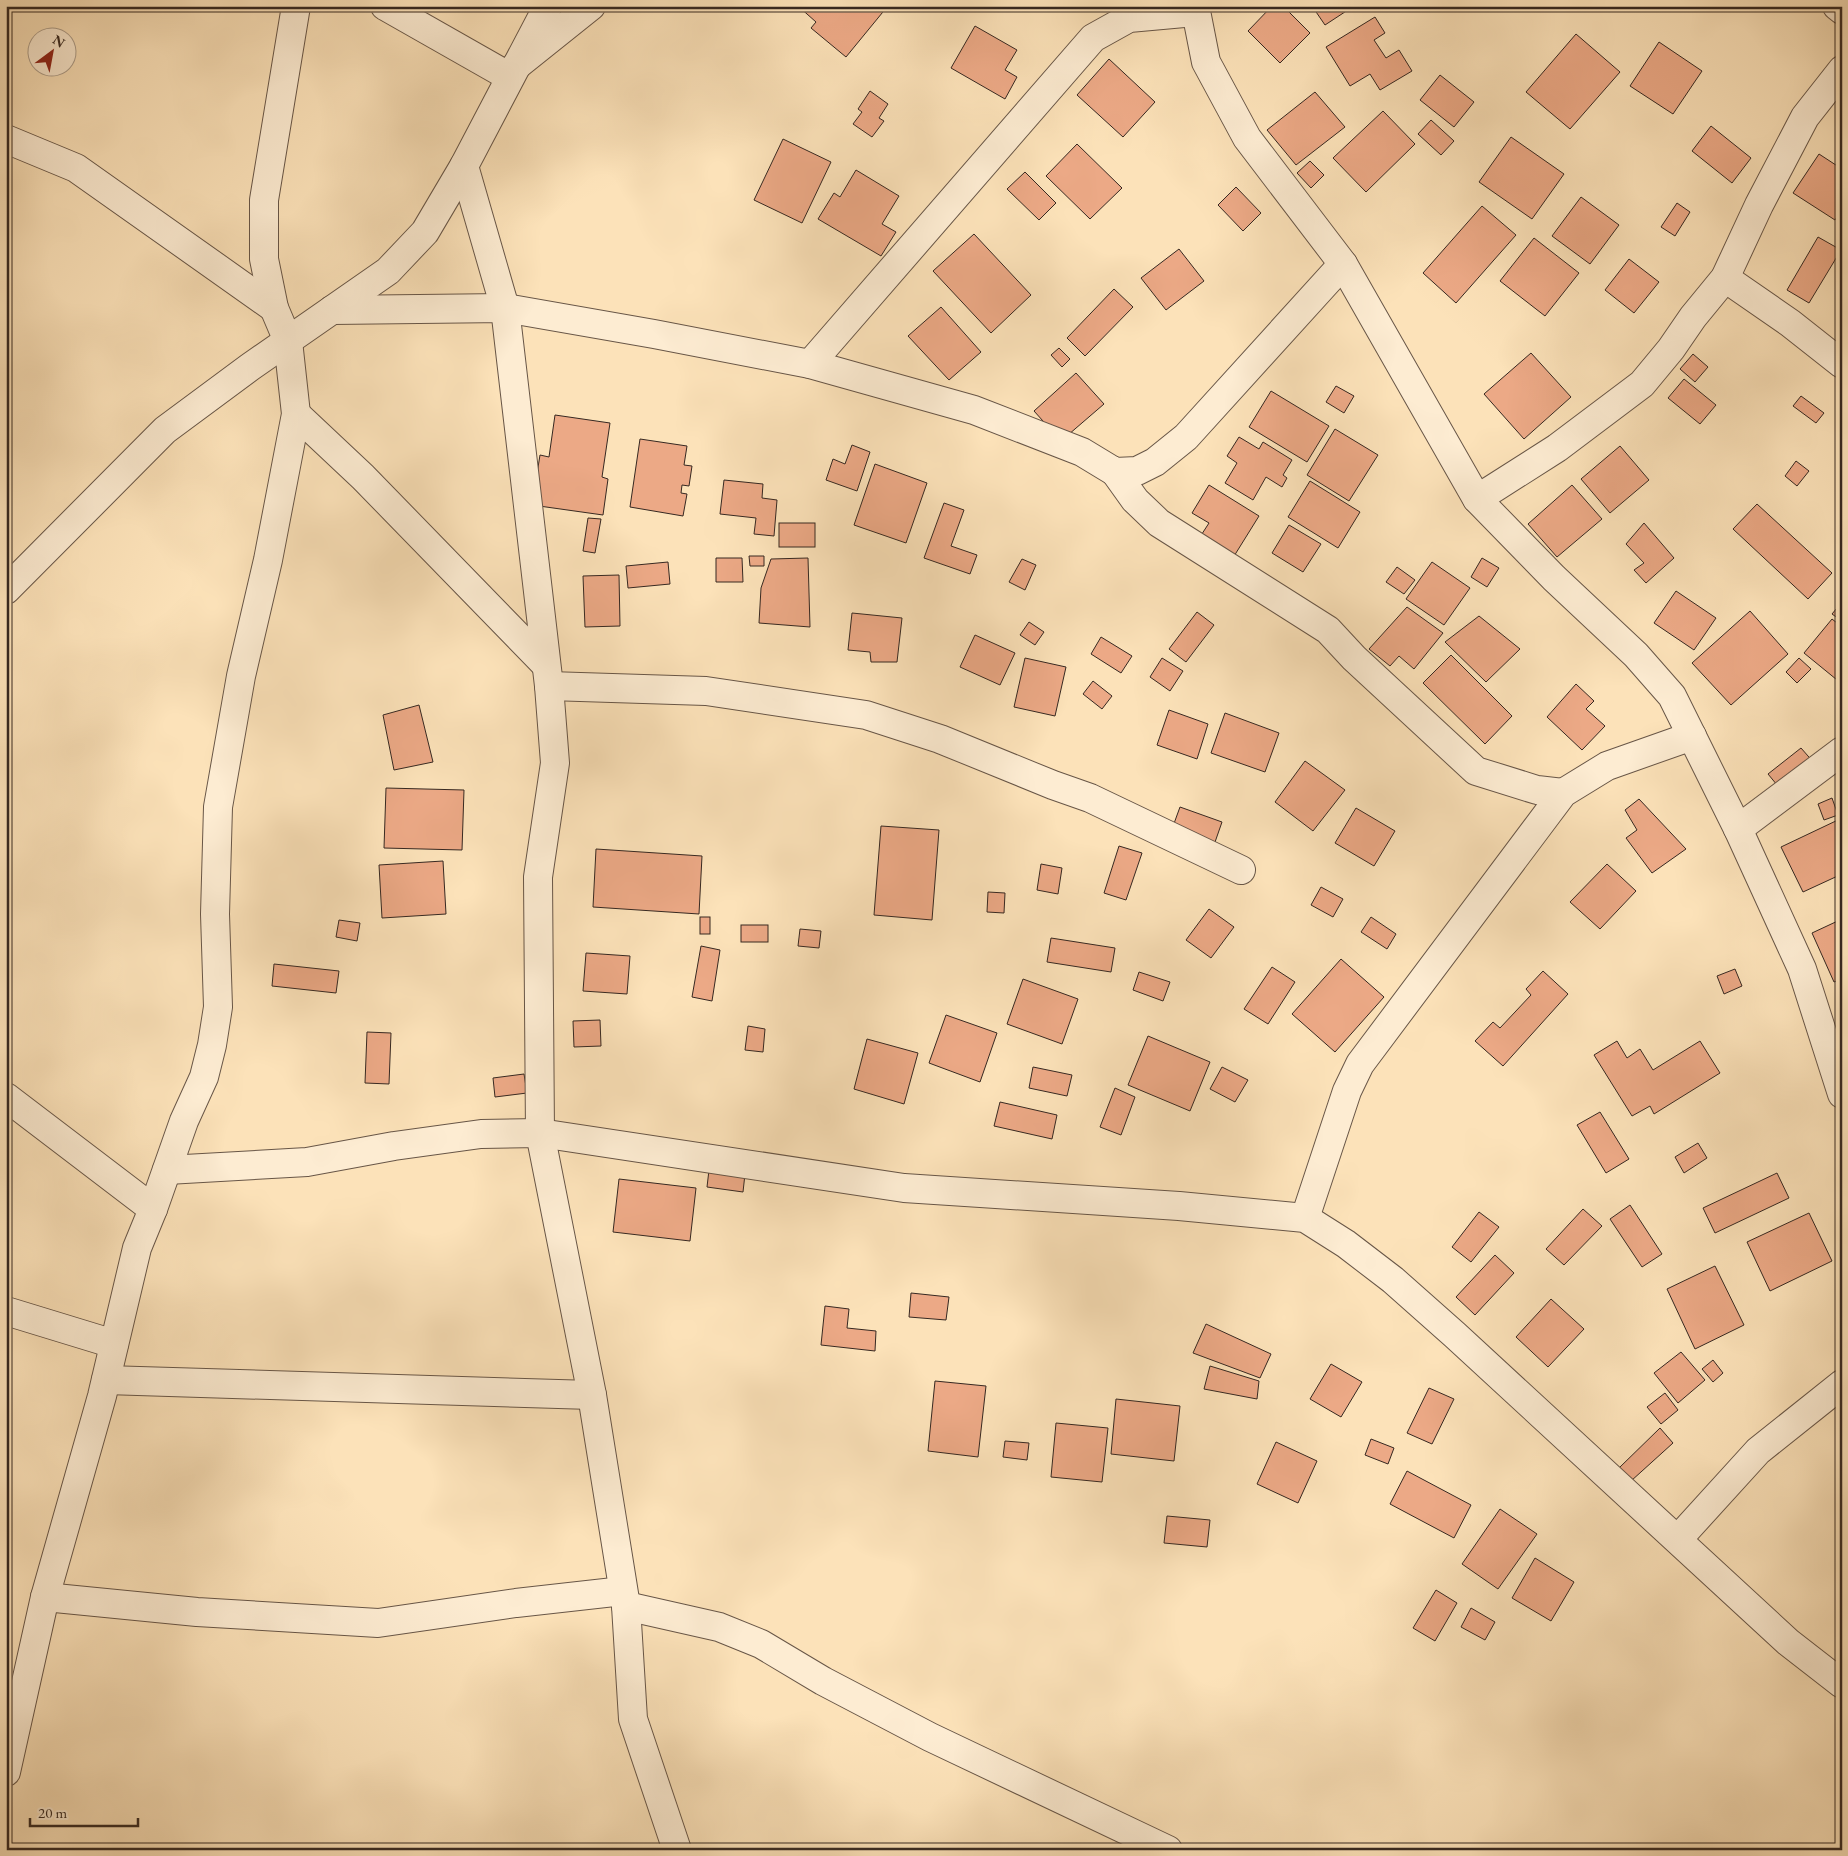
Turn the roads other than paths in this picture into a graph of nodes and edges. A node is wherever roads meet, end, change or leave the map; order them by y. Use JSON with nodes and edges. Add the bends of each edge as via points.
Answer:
{"nodes":[{"id":1,"x":296,"y":6,"type":"edge"},
{"id":2,"x":385,"y":6,"type":"edge"},
{"id":3,"x":548,"y":6,"type":"edge"},
{"id":4,"x":591,"y":6,"type":"edge"},
{"id":5,"x":1836,"y":6,"type":"edge"},
{"id":6,"x":1195,"y":9,"type":"edge"},
{"id":7,"x":1842,"y":10,"type":"edge"},
{"id":8,"x":1842,"y":70,"type":"edge"},
{"id":9,"x":513,"y":71,"type":"junction"},
{"id":10,"x":6,"y":139,"type":"edge"},
{"id":11,"x":464,"y":166,"type":"junction"},
{"id":12,"x":1343,"y":264,"type":"junction"},
{"id":13,"x":1725,"y":278,"type":"junction"},
{"id":14,"x":274,"y":308,"type":"junction"},
{"id":15,"x":505,"y":308,"type":"junction"},
{"id":16,"x":332,"y":310,"type":"junction"},
{"id":17,"x":288,"y":342,"type":"junction"},
{"id":18,"x":810,"y":364,"type":"junction"},
{"id":19,"x":1842,"y":364,"type":"edge"},
{"id":20,"x":296,"y":414,"type":"junction"},
{"id":21,"x":1115,"y":472,"type":"junction"},
{"id":22,"x":1477,"y":499,"type":"junction"},
{"id":23,"x":6,"y":590,"type":"edge"},
{"id":24,"x":547,"y":676,"type":"junction"},
{"id":25,"x":1692,"y":736,"type":"junction"},
{"id":26,"x":1842,"y":751,"type":"edge"},
{"id":27,"x":1563,"y":792,"type":"junction"},
{"id":28,"x":1738,"y":829,"type":"junction"},
{"id":29,"x":1241,"y":870,"type":"dead end"},
{"id":30,"x":1842,"y":1094,"type":"edge"},
{"id":31,"x":6,"y":1097,"type":"edge"},
{"id":32,"x":540,"y":1133,"type":"junction"},
{"id":33,"x":167,"y":1170,"type":"junction"},
{"id":34,"x":153,"y":1209,"type":"junction"},
{"id":35,"x":1304,"y":1218,"type":"junction"},
{"id":36,"x":6,"y":1311,"type":"edge"},
{"id":37,"x":114,"y":1344,"type":"junction"},
{"id":38,"x":106,"y":1380,"type":"junction"},
{"id":39,"x":1842,"y":1384,"type":"edge"},
{"id":40,"x":592,"y":1395,"type":"junction"},
{"id":41,"x":1678,"y":1539,"type":"junction"},
{"id":42,"x":45,"y":1598,"type":"junction"},
{"id":43,"x":624,"y":1599,"type":"junction"},
{"id":44,"x":1842,"y":1684,"type":"edge"},
{"id":45,"x":6,"y":1772,"type":"edge"},
{"id":46,"x":677,"y":1850,"type":"edge"},
{"id":47,"x":1168,"y":1850,"type":"edge"}],
"edges":[{"from":1,"to":14,"type":"street","via":[[264,200],[264,259]]},
{"from":2,"to":9,"type":"street"},
{"from":3,"to":9,"type":"street"},
{"from":4,"to":9,"type":"street"},
{"from":5,"to":7,"type":"street"},
{"from":6,"to":12,"type":"street","via":[[1206,62],[1246,138]]},
{"from":6,"to":18,"type":"street","via":[[1128,18],[1094,38]]},
{"from":8,"to":13,"type":"street","via":[[1806,117]]},
{"from":9,"to":11,"type":"street"},
{"from":10,"to":14,"type":"street","via":[[76,168]]},
{"from":11,"to":15,"type":"street"},
{"from":11,"to":16,"type":"street","via":[[425,232],[388,271]]},
{"from":12,"to":21,"type":"street","via":[[1186,437],[1155,462],[1136,471]]},
{"from":12,"to":22,"type":"street"},
{"from":13,"to":19,"type":"street"},
{"from":13,"to":22,"type":"street","via":[[1642,384],[1557,448]]},
{"from":14,"to":17,"type":"street"},
{"from":15,"to":16,"type":"street"},
{"from":15,"to":18,"type":"street"},
{"from":15,"to":24,"type":"street"},
{"from":16,"to":17,"type":"street"},
{"from":17,"to":20,"type":"street"},
{"from":17,"to":23,"type":"street","via":[[165,430]]},
{"from":18,"to":21,"type":"street","via":[[974,410],[1082,452]]},
{"from":20,"to":24,"type":"street","via":[[363,477]]},
{"from":20,"to":33,"type":"street","via":[[268,560],[240,676],[218,807],[215,914],[218,1006],[212,1045],[204,1077]]},
{"from":21,"to":27,"type":"street","via":[[1135,500],[1159,523],[1328,630],[1476,772],[1537,790]]},
{"from":22,"to":25,"type":"street","via":[[1636,655],[1672,696]]},
{"from":24,"to":29,"type":"street","via":[[706,692],[866,715],[940,739],[1090,798]]},
{"from":24,"to":32,"type":"street","via":[[555,763],[538,877]]},
{"from":25,"to":27,"type":"street","via":[[1607,766]]},
{"from":25,"to":28,"type":"street"},
{"from":26,"to":28,"type":"street"},
{"from":27,"to":35,"type":"street","via":[[1360,1064],[1347,1091]]},
{"from":28,"to":30,"type":"street","via":[[1802,969]]},
{"from":31,"to":34,"type":"street"},
{"from":32,"to":33,"type":"street","via":[[481,1134],[307,1162]]},
{"from":32,"to":35,"type":"street","via":[[904,1188],[1179,1206]]},
{"from":32,"to":40,"type":"street"},
{"from":33,"to":34,"type":"street"},
{"from":34,"to":37,"type":"street","via":[[137,1248]]},
{"from":35,"to":41,"type":"street","via":[[1394,1280]]},
{"from":36,"to":37,"type":"street"},
{"from":37,"to":38,"type":"street"},
{"from":38,"to":40,"type":"street"},
{"from":38,"to":42,"type":"street"},
{"from":39,"to":41,"type":"street","via":[[1758,1451]]},
{"from":40,"to":43,"type":"street"},
{"from":41,"to":44,"type":"street","via":[[1788,1642]]},
{"from":42,"to":43,"type":"street","via":[[197,1612],[378,1623],[516,1603]]},
{"from":42,"to":45,"type":"street"},
{"from":43,"to":46,"type":"street","via":[[632,1719]]},
{"from":43,"to":47,"type":"street","via":[[719,1627],[761,1644],[823,1681],[930,1737]]}]}
